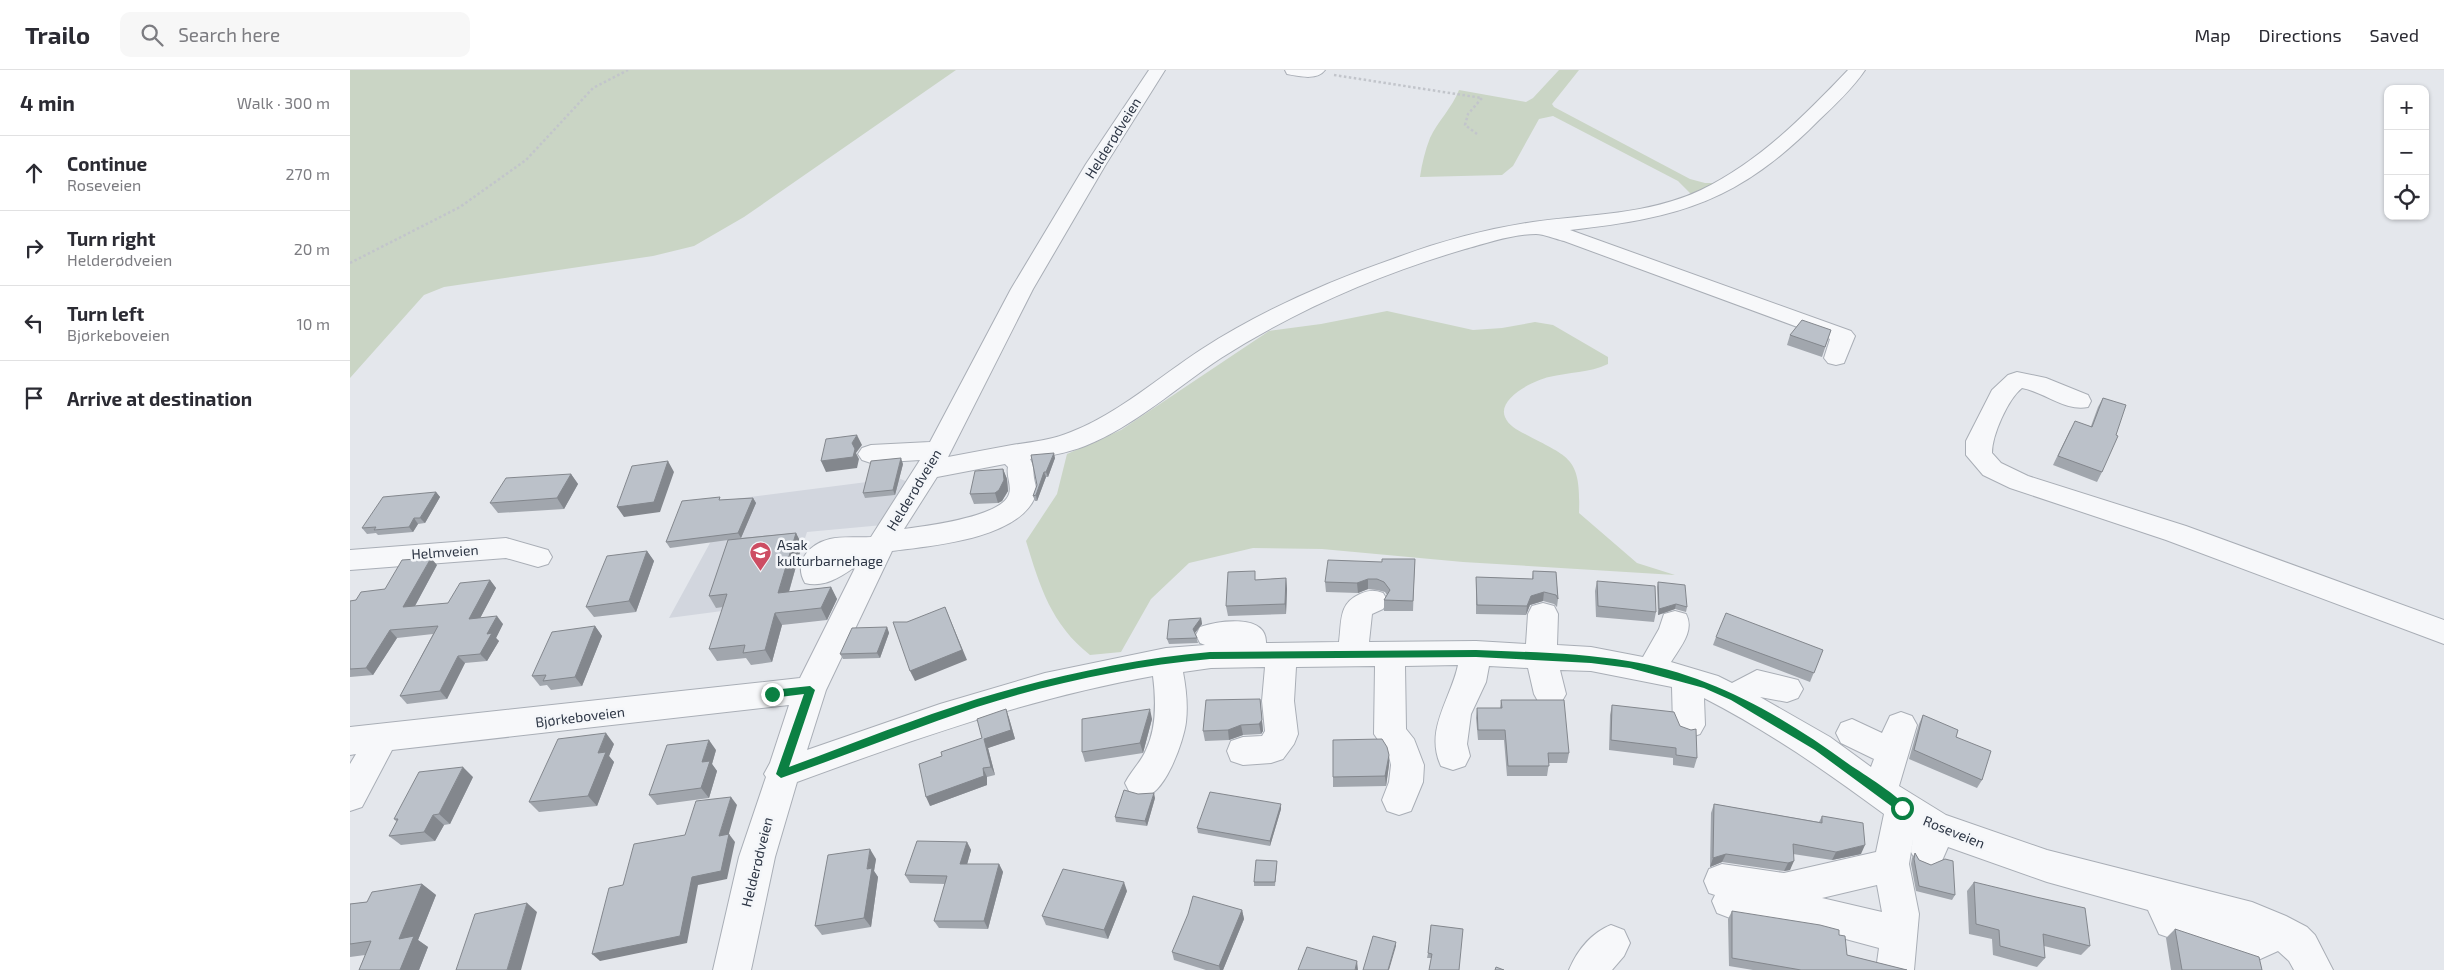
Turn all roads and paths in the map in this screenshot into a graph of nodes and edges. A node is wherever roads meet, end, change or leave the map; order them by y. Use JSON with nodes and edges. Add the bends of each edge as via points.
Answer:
{"nodes":[{"id":1,"x":628,"y":70,"type":"edge"},
{"id":2,"x":1157,"y":70,"type":"edge"},
{"id":3,"x":1293,"y":70,"type":"edge"},
{"id":4,"x":1857,"y":70,"type":"edge"},
{"id":5,"x":1314,"y":71,"type":"edge"},
{"id":6,"x":1478,"y":134,"type":"dead end"},
{"id":7,"x":1533,"y":228,"type":"junction"},
{"id":8,"x":350,"y":263,"type":"edge"},
{"id":9,"x":1836,"y":358,"type":"dead end"},
{"id":10,"x":2079,"y":401,"type":"dead end"},
{"id":11,"x":871,"y":454,"type":"dead end"},
{"id":12,"x":1012,"y":454,"type":"junction"},
{"id":13,"x":933,"y":460,"type":"junction"},
{"id":14,"x":876,"y":546,"type":"junction"},
{"id":15,"x":538,"y":557,"type":"dead end"},
{"id":16,"x":350,"y":560,"type":"edge"},
{"id":17,"x":1373,"y":601,"type":"dead end"},
{"id":18,"x":1543,"y":614,"type":"dead end"},
{"id":19,"x":1675,"y":622,"type":"dead end"},
{"id":20,"x":2444,"y":632,"type":"edge"},
{"id":21,"x":1211,"y":635,"type":"dead end"},
{"id":22,"x":1476,"y":653,"type":"junction"},
{"id":23,"x":1353,"y":654,"type":"junction"},
{"id":24,"x":1390,"y":654,"type":"junction"},
{"id":25,"x":1250,"y":655,"type":"junction"},
{"id":26,"x":1282,"y":655,"type":"junction"},
{"id":27,"x":1541,"y":656,"type":"junction"},
{"id":28,"x":1166,"y":660,"type":"junction"},
{"id":29,"x":1652,"y":669,"type":"junction"},
{"id":30,"x":1688,"y":680,"type":"junction"},
{"id":31,"x":1787,"y":689,"type":"dead end"},
{"id":32,"x":810,"y":690,"type":"junction"},
{"id":33,"x":1550,"y":694,"type":"dead end"},
{"id":34,"x":1734,"y":697,"type":"junction"},
{"id":35,"x":1689,"y":725,"type":"dead end"},
{"id":36,"x":1852,"y":733,"type":"dead end"},
{"id":37,"x":382,"y":738,"type":"junction"},
{"id":38,"x":350,"y":741,"type":"edge"},
{"id":39,"x":1244,"y":751,"type":"dead end"},
{"id":40,"x":1453,"y":756,"type":"dead end"},
{"id":41,"x":781,"y":774,"type":"junction"},
{"id":42,"x":1142,"y":783,"type":"dead end"},
{"id":43,"x":350,"y":796,"type":"edge"},
{"id":44,"x":1399,"y":800,"type":"dead end"},
{"id":45,"x":1891,"y":800,"type":"junction"},
{"id":46,"x":1886,"y":851,"type":"junction"},
{"id":47,"x":1900,"y":932,"type":"junction"},
{"id":48,"x":1895,"y":969,"type":"edge"},
{"id":49,"x":732,"y":970,"type":"edge"},
{"id":50,"x":2314,"y":970,"type":"edge"}],
"edges":[{"from":1,"to":8,"type":"path","via":[[593,88],[526,160],[460,208]]},
{"from":2,"to":13,"type":"street","name":"Helderødveien","via":[[1022,289]]},
{"from":3,"to":5,"type":"street"},
{"from":4,"to":7,"type":"street","via":[[1772,152],[1707,195],[1681,205],[1629,216]]},
{"from":5,"to":6,"type":"path","via":[[1482,98],[1468,114],[1465,125]]},
{"from":7,"to":9,"type":"street","via":[[1570,236],[1843,336]]},
{"from":7,"to":12,"type":"street","via":[[1438,250],[1347,284],[1288,310],[1229,343],[1123,414],[1084,436]]},
{"from":10,"to":20,"type":"street","via":[[2037,383],[2017,380],[2004,390],[1979,441],[1979,455],[1992,468],[2018,482],[2176,533]]},
{"from":11,"to":13,"type":"street"},
{"from":12,"to":13,"type":"street"},
{"from":12,"to":14,"type":"street","via":[[1021,466],[1019,478],[1023,493],[1022,498],[1004,514],[975,526]]},
{"from":13,"to":14,"type":"street","name":"Helderødveien"},
{"from":14,"to":32,"type":"street","name":"Helderødveien"},
{"from":15,"to":16,"type":"street","name":"Helmveien","via":[[506,548]]},
{"from":17,"to":23,"type":"street","via":[[1358,608]]},
{"from":18,"to":27,"type":"street"},
{"from":19,"to":29,"type":"street","via":[[1674,630]]},
{"from":21,"to":25,"type":"street","via":[[1239,632],[1251,638]]},
{"from":22,"to":24,"type":"street","name":"Roseveien"},
{"from":22,"to":27,"type":"street","name":"Roseveien"},
{"from":22,"to":40,"type":"street","via":[[1470,682],[1455,714],[1451,744]]},
{"from":23,"to":24,"type":"street","name":"Roseveien"},
{"from":23,"to":26,"type":"street","name":"Roseveien"},
{"from":24,"to":44,"type":"street","via":[[1390,734],[1407,755],[1406,787]]},
{"from":25,"to":26,"type":"street","name":"Roseveien"},
{"from":25,"to":28,"type":"street","name":"Roseveien"},
{"from":26,"to":39,"type":"street","via":[[1278,701],[1282,734],[1271,749]]},
{"from":27,"to":29,"type":"street","name":"Roseveien","via":[[1591,659]]},
{"from":27,"to":33,"type":"street"},
{"from":28,"to":41,"type":"street","name":"Roseveien","via":[[1048,683],[977,704]]},
{"from":28,"to":42,"type":"street","via":[[1172,694],[1169,724],[1159,760]]},
{"from":29,"to":30,"type":"street","name":"Roseveien"},
{"from":30,"to":34,"type":"street","name":"Roseveien"},
{"from":30,"to":35,"type":"street"},
{"from":31,"to":34,"type":"street","via":[[1756,683]]},
{"from":32,"to":37,"type":"street","name":"Bjørkeboveien"},
{"from":32,"to":41,"type":"street","name":"Helderødveien"},
{"from":34,"to":45,"type":"street","name":"Roseveien","via":[[1818,747]]},
{"from":36,"to":45,"type":"street","via":[[1896,739]]},
{"from":37,"to":38,"type":"street","name":"Bjørkeboveien"},
{"from":37,"to":43,"type":"street"},
{"from":41,"to":49,"type":"street","name":"Helderødveien","via":[[756,857]]},
{"from":45,"to":46,"type":"street"},
{"from":45,"to":50,"type":"street","name":"Roseveien","via":[[1932,839],[2160,894],[2172,922],[2247,947],[2263,941],[2273,929],[2294,940]]},
{"from":46,"to":47,"type":"street","via":[[1900,914]]},
{"from":46,"to":47,"type":"street","via":[[1862,873],[1784,890],[1726,891],[1870,929]]},
{"from":47,"to":48,"type":"street"}]}
